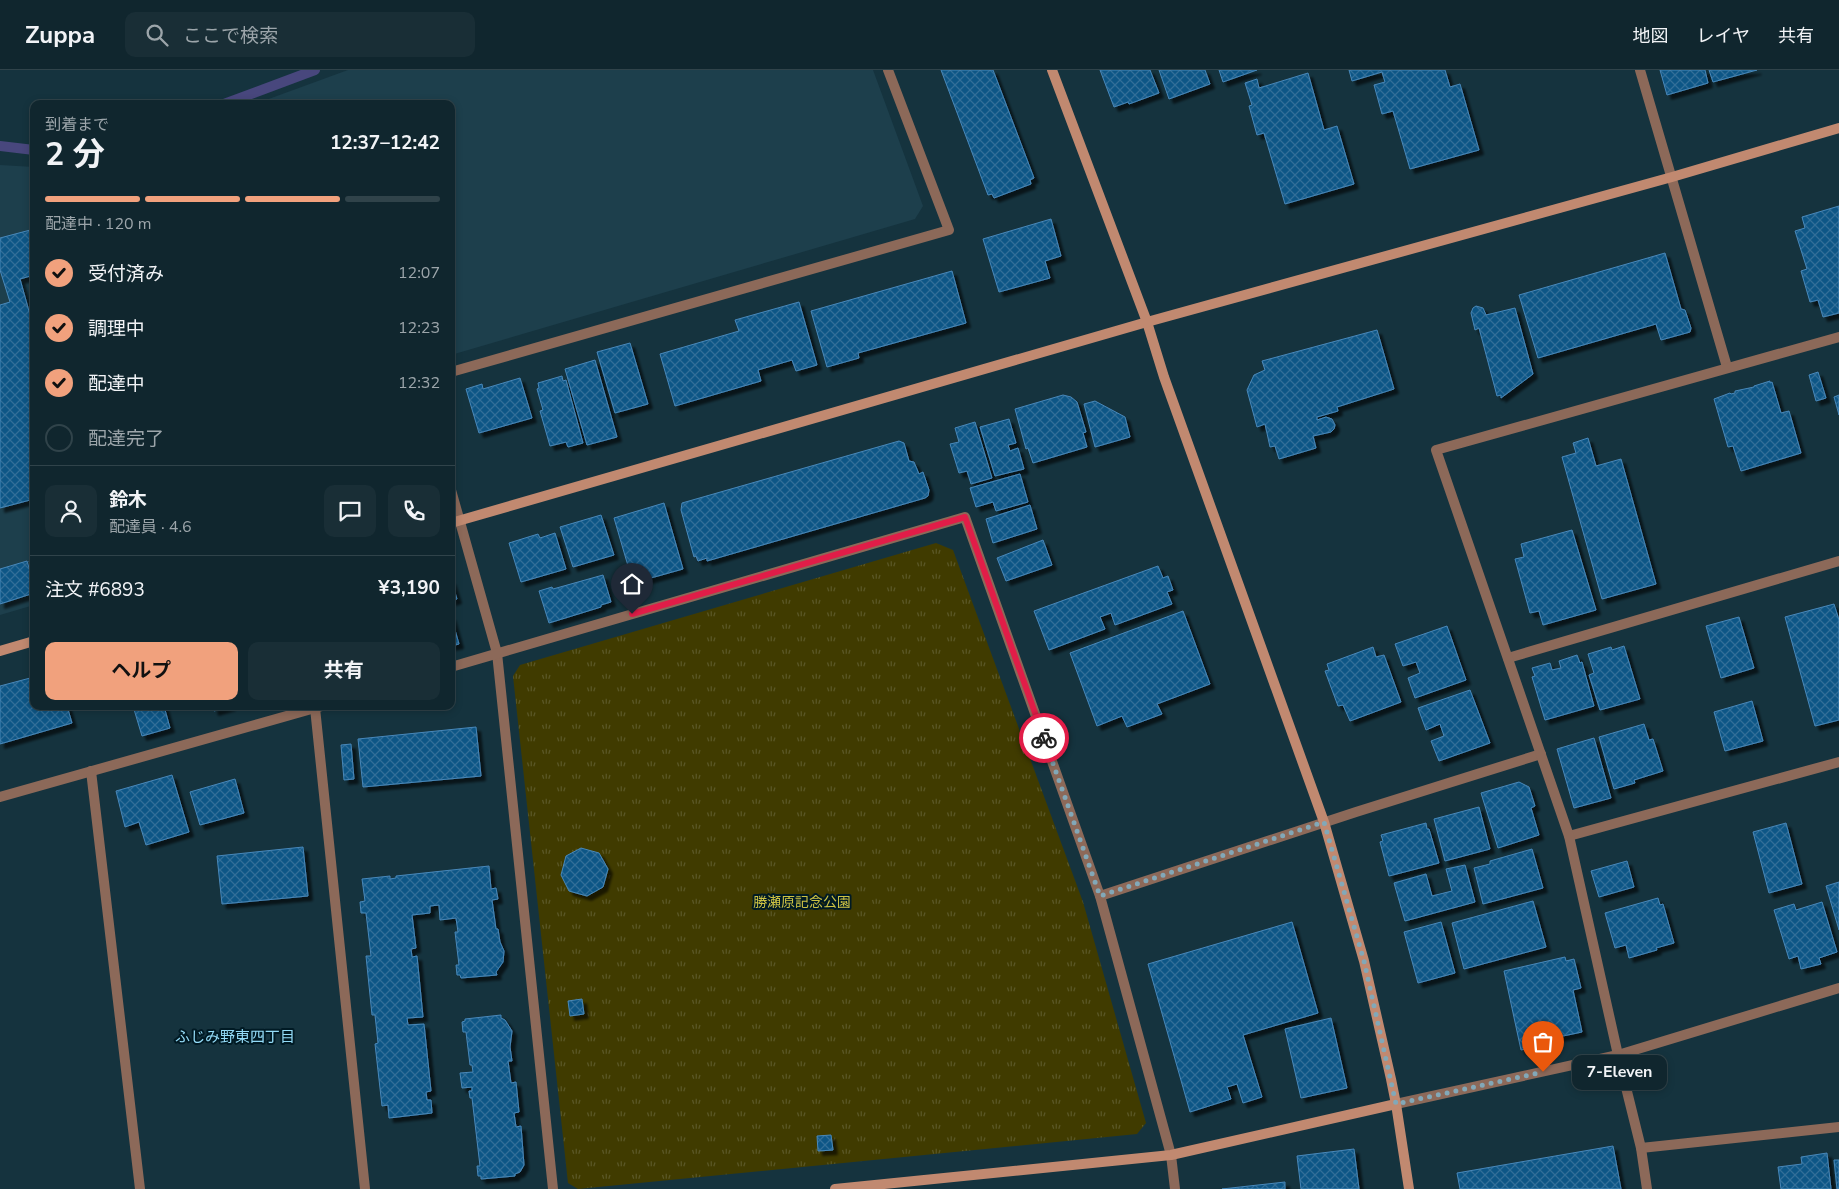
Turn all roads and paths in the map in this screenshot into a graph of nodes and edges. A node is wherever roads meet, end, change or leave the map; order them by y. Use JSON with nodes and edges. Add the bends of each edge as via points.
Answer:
{"nodes":[{"id":1,"x":888,"y":70,"type":"edge"},
{"id":2,"x":1052,"y":70,"type":"edge"},
{"id":3,"x":1640,"y":70,"type":"edge"},
{"id":4,"x":1839,"y":128,"type":"edge"},
{"id":5,"x":1672,"y":177,"type":"junction"},
{"id":6,"x":1147,"y":322,"type":"junction"},
{"id":7,"x":1839,"y":337,"type":"edge"},
{"id":8,"x":1727,"y":367,"type":"junction"},
{"id":9,"x":455,"y":371,"type":"edge"},
{"id":10,"x":456,"y":521,"type":"edge"},
{"id":11,"x":1839,"y":561,"type":"edge"},
{"id":12,"x":30,"y":642,"type":"edge"},
{"id":13,"x":0,"y":651,"type":"edge"},
{"id":14,"x":497,"y":653,"type":"junction"},
{"id":15,"x":1508,"y":658,"type":"junction"},
{"id":16,"x":455,"y":666,"type":"edge"},
{"id":17,"x":308,"y":710,"type":"edge"},
{"id":18,"x":319,"y":710,"type":"edge"},
{"id":19,"x":1541,"y":754,"type":"junction"},
{"id":20,"x":1839,"y":762,"type":"edge"},
{"id":21,"x":91,"y":771,"type":"junction"},
{"id":22,"x":0,"y":797,"type":"edge"},
{"id":23,"x":1324,"y":822,"type":"junction"},
{"id":24,"x":1569,"y":836,"type":"junction"},
{"id":25,"x":1100,"y":896,"type":"junction"},
{"id":26,"x":1839,"y":988,"type":"edge"},
{"id":27,"x":1618,"y":1055,"type":"junction"},
{"id":28,"x":1396,"y":1104,"type":"junction"},
{"id":29,"x":1839,"y":1127,"type":"edge"},
{"id":30,"x":1641,"y":1148,"type":"junction"},
{"id":31,"x":1171,"y":1156,"type":"junction"},
{"id":32,"x":140,"y":1189,"type":"edge"},
{"id":33,"x":365,"y":1189,"type":"edge"},
{"id":34,"x":553,"y":1189,"type":"edge"},
{"id":35,"x":835,"y":1189,"type":"edge"},
{"id":36,"x":1176,"y":1189,"type":"edge"},
{"id":37,"x":1409,"y":1189,"type":"edge"},
{"id":38,"x":1647,"y":1189,"type":"edge"}],
"edges":[{"from":1,"to":9,"type":"street","via":[[949,230]]},
{"from":2,"to":6,"type":"street"},
{"from":3,"to":5,"type":"street"},
{"from":4,"to":5,"type":"street"},
{"from":5,"to":6,"type":"street"},
{"from":5,"to":8,"type":"street"},
{"from":6,"to":10,"type":"street"},
{"from":6,"to":23,"type":"street"},
{"from":7,"to":8,"type":"street"},
{"from":8,"to":15,"type":"street","via":[[1436,450]]},
{"from":10,"to":14,"type":"street"},
{"from":11,"to":15,"type":"street"},
{"from":12,"to":13,"type":"street"},
{"from":14,"to":16,"type":"street"},
{"from":14,"to":25,"type":"street","via":[[965,517]]},
{"from":14,"to":34,"type":"street"},
{"from":15,"to":19,"type":"street"},
{"from":17,"to":21,"type":"street"},
{"from":18,"to":33,"type":"street"},
{"from":19,"to":23,"type":"street"},
{"from":19,"to":24,"type":"street"},
{"from":20,"to":24,"type":"street"},
{"from":21,"to":22,"type":"street"},
{"from":21,"to":32,"type":"street"},
{"from":23,"to":25,"type":"street"},
{"from":23,"to":28,"type":"street","via":[[1364,961]]},
{"from":24,"to":27,"type":"street"},
{"from":25,"to":31,"type":"street"},
{"from":26,"to":27,"type":"street"},
{"from":27,"to":28,"type":"street"},
{"from":27,"to":30,"type":"street"},
{"from":28,"to":31,"type":"street"},
{"from":28,"to":37,"type":"street"},
{"from":29,"to":30,"type":"street"},
{"from":30,"to":38,"type":"street"},
{"from":31,"to":35,"type":"street"},
{"from":31,"to":36,"type":"street"}]}
